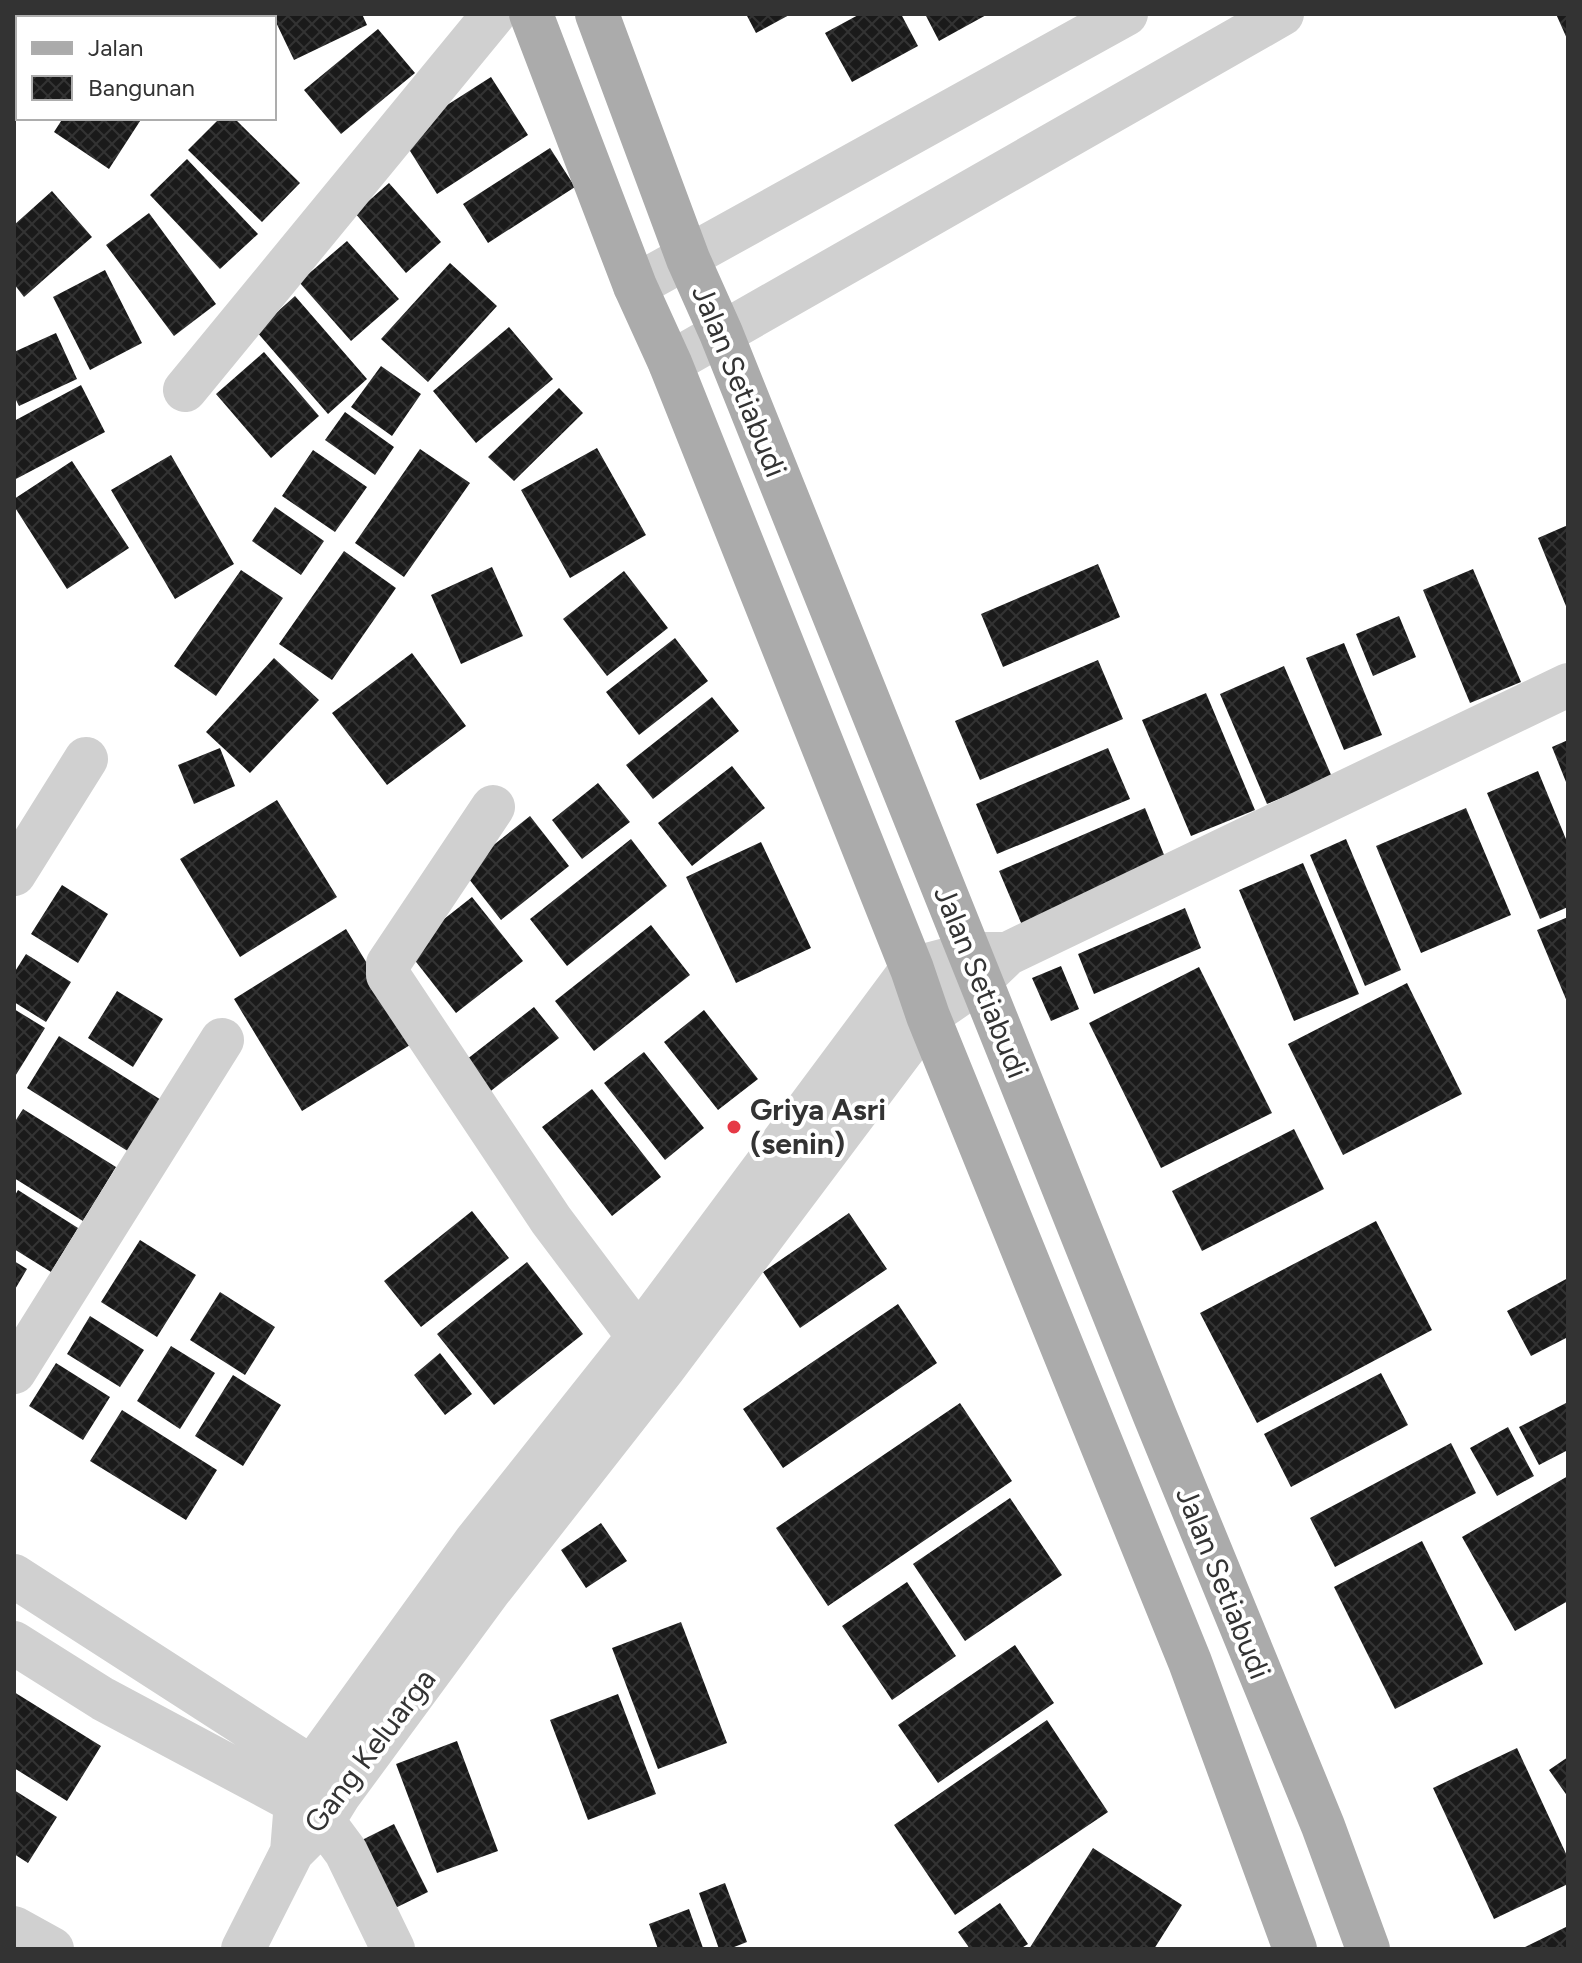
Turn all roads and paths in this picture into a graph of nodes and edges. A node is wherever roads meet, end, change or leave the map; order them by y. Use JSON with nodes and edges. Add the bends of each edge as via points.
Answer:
{"nodes":[{"id":1,"x":494,"y":14,"type":"edge"},
{"id":2,"x":531,"y":14,"type":"edge"},
{"id":3,"x":597,"y":14,"type":"edge"},
{"id":4,"x":1126,"y":14,"type":"edge"},
{"id":5,"x":1282,"y":14,"type":"edge"},
{"id":6,"x":688,"y":259,"type":"junction"},
{"id":7,"x":635,"y":286,"type":"junction"},
{"id":8,"x":721,"y":333,"type":"junction"},
{"id":9,"x":670,"y":363,"type":"junction"},
{"id":10,"x":185,"y":390,"type":"dead end"},
{"id":11,"x":1568,"y":685,"type":"edge"},
{"id":12,"x":86,"y":759,"type":"dead end"},
{"id":13,"x":493,"y":807,"type":"dead end"},
{"id":14,"x":14,"y":874,"type":"edge"},
{"id":15,"x":986,"y":963,"type":"junction"},
{"id":16,"x":912,"y":969,"type":"junction"},
{"id":17,"x":928,"y":1016,"type":"junction"},
{"id":18,"x":222,"y":1040,"type":"dead end"},
{"id":19,"x":651,"y":1352,"type":"junction"},
{"id":20,"x":14,"y":1372,"type":"edge"},
{"id":21,"x":14,"y":1576,"type":"edge"},
{"id":22,"x":14,"y":1643,"type":"edge"},
{"id":23,"x":323,"y":1808,"type":"junction"},
{"id":24,"x":14,"y":1928,"type":"edge"},
{"id":25,"x":52,"y":1949,"type":"edge"},
{"id":26,"x":243,"y":1949,"type":"edge"},
{"id":27,"x":393,"y":1949,"type":"edge"},
{"id":28,"x":1295,"y":1949,"type":"edge"},
{"id":29,"x":1368,"y":1949,"type":"edge"}],
"edges":[{"from":1,"to":10,"type":"street"},
{"from":2,"to":7,"type":"main road","name":"Jalan Setiabudi"},
{"from":3,"to":6,"type":"main road","name":"Jalan Setiabudi"},
{"from":4,"to":6,"type":"street"},
{"from":5,"to":8,"type":"street"},
{"from":6,"to":7,"type":"street"},
{"from":6,"to":8,"type":"main road","name":"Jalan Setiabudi"},
{"from":7,"to":9,"type":"main road","name":"Jalan Setiabudi"},
{"from":8,"to":9,"type":"street"},
{"from":8,"to":15,"type":"main road","name":"Jalan Setiabudi"},
{"from":9,"to":16,"type":"main road","name":"Jalan Setiabudi"},
{"from":11,"to":15,"type":"street"},
{"from":12,"to":14,"type":"street"},
{"from":13,"to":19,"type":"street","via":[[391,960],[388,975],[551,1220]]},
{"from":15,"to":16,"type":"street"},
{"from":15,"to":17,"type":"street","name":"Gang Keluarga"},
{"from":15,"to":29,"type":"main road","name":"Jalan Setiabudi"},
{"from":16,"to":17,"type":"main road","name":"Jalan Setiabudi"},
{"from":16,"to":19,"type":"street","name":"Gang Keluarga"},
{"from":17,"to":19,"type":"street","name":"Gang Keluarga"},
{"from":17,"to":28,"type":"main road","name":"Jalan Setiabudi","via":[[1190,1662]]},
{"from":18,"to":20,"type":"street"},
{"from":19,"to":23,"type":"street","name":"Gang Keluarga","via":[[476,1541]]},
{"from":21,"to":23,"type":"street"},
{"from":22,"to":23,"type":"street","via":[[103,1699]]},
{"from":23,"to":26,"type":"street","name":"Gang Keluarga","via":[[292,1852]]},
{"from":23,"to":27,"type":"street"},
{"from":24,"to":25,"type":"street"}]}
